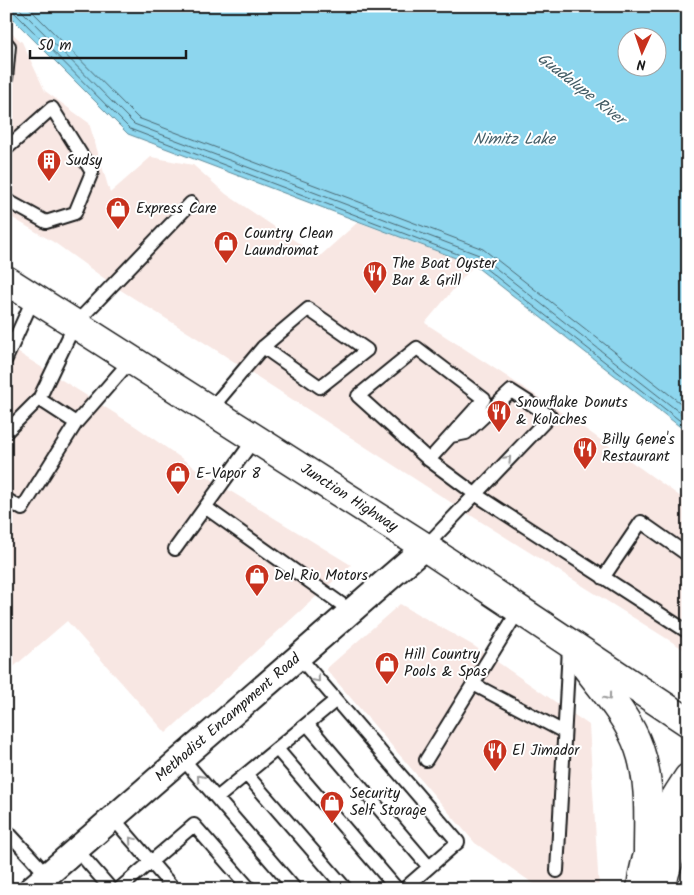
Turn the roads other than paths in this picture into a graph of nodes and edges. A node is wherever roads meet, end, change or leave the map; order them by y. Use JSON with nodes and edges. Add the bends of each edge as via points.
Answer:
{"nodes":[{"id":1,"x":6,"y":43,"type":"edge"},
{"id":2,"x":6,"y":79,"type":"edge"},
{"id":3,"x":6,"y":149,"type":"edge"},
{"id":4,"x":6,"y":200,"type":"edge"},
{"id":5,"x":191,"y":203,"type":"dead end"},
{"id":6,"x":6,"y":280,"type":"edge"},
{"id":7,"x":34,"y":297,"type":"junction"},
{"id":8,"x":75,"y":324,"type":"junction"},
{"id":9,"x":263,"y":347,"type":"junction"},
{"id":10,"x":6,"y":359,"type":"edge"},
{"id":11,"x":132,"y":359,"type":"junction"},
{"id":12,"x":39,"y":399,"type":"junction"},
{"id":13,"x":210,"y":410,"type":"junction"},
{"id":14,"x":76,"y":423,"type":"junction"},
{"id":15,"x":6,"y":432,"type":"edge"},
{"id":16,"x":451,"y":436,"type":"junction"},
{"id":17,"x":255,"y":438,"type":"junction"},
{"id":18,"x":429,"y":460,"type":"junction"},
{"id":19,"x":474,"y":494,"type":"junction"},
{"id":20,"x":6,"y":499,"type":"edge"},
{"id":21,"x":205,"y":507,"type":"junction"},
{"id":22,"x":425,"y":547,"type":"junction"},
{"id":23,"x":175,"y":549,"type":"dead end"},
{"id":24,"x":688,"y":555,"type":"edge"},
{"id":25,"x":603,"y":578,"type":"junction"},
{"id":26,"x":519,"y":610,"type":"junction"},
{"id":27,"x":351,"y":611,"type":"junction"},
{"id":28,"x":688,"y":632,"type":"edge"},
{"id":29,"x":569,"y":644,"type":"junction"},
{"id":30,"x":298,"y":657,"type":"junction"},
{"id":31,"x":473,"y":684,"type":"junction"},
{"id":32,"x":336,"y":700,"type":"junction"},
{"id":33,"x":676,"y":710,"type":"edge"},
{"id":34,"x":307,"y":724,"type":"junction"},
{"id":35,"x":564,"y":732,"type":"junction"},
{"id":36,"x":277,"y":750,"type":"junction"},
{"id":37,"x":182,"y":758,"type":"junction"},
{"id":38,"x":426,"y":760,"type":"dead end"},
{"id":39,"x":246,"y":774,"type":"junction"},
{"id":40,"x":688,"y":778,"type":"edge"},
{"id":41,"x":217,"y":798,"type":"junction"},
{"id":42,"x":113,"y":818,"type":"junction"},
{"id":43,"x":688,"y":818,"type":"edge"},
{"id":44,"x":6,"y":830,"type":"edge"},
{"id":45,"x":670,"y":846,"type":"edge"},
{"id":46,"x":76,"y":850,"type":"junction"},
{"id":47,"x":151,"y":862,"type":"junction"},
{"id":48,"x":429,"y":867,"type":"junction"},
{"id":49,"x":557,"y":871,"type":"dead end"},
{"id":50,"x":39,"y":882,"type":"edge"},
{"id":51,"x":111,"y":889,"type":"edge"},
{"id":52,"x":119,"y":889,"type":"edge"},
{"id":53,"x":174,"y":889,"type":"edge"},
{"id":54,"x":250,"y":889,"type":"edge"},
{"id":55,"x":295,"y":889,"type":"edge"},
{"id":56,"x":346,"y":889,"type":"edge"},
{"id":57,"x":397,"y":889,"type":"edge"},
{"id":58,"x":404,"y":889,"type":"edge"},
{"id":59,"x":641,"y":889,"type":"edge"},
{"id":60,"x":661,"y":889,"type":"edge"}],
"edges":[{"from":1,"to":2,"type":"lane","via":[[9,46]]},
{"from":3,"to":4,"type":"lane","via":[[52,108],[92,172],[76,213],[46,222]]},
{"from":5,"to":8,"type":"lane"},
{"from":6,"to":7,"type":"main road","name":"Junction Highway"},
{"from":7,"to":8,"type":"main road","name":"Junction Highway"},
{"from":7,"to":10,"type":"lane"},
{"from":8,"to":11,"type":"main road","name":"Junction Highway"},
{"from":8,"to":12,"type":"lane"},
{"from":9,"to":9,"type":"lane","via":[[320,387],[367,350],[308,309]]},
{"from":9,"to":13,"type":"lane"},
{"from":11,"to":13,"type":"main road","name":"Junction Highway"},
{"from":11,"to":14,"type":"lane"},
{"from":12,"to":14,"type":"lane"},
{"from":12,"to":15,"type":"lane"},
{"from":13,"to":17,"type":"main road","name":"Junction Highway"},
{"from":14,"to":20,"type":"lane","via":[[22,508]]},
{"from":16,"to":18,"type":"lane"},
{"from":16,"to":18,"type":"lane","via":[[484,399],[417,348],[358,396]]},
{"from":19,"to":16,"type":"lane","one_way":true,"via":[[550,416],[511,391],[466,433]]},
{"from":17,"to":21,"type":"lane"},
{"from":17,"to":22,"type":"main road","name":"Junction Highway"},
{"from":18,"to":19,"type":"lane"},
{"from":19,"to":22,"type":"lane"},
{"from":19,"to":25,"type":"lane"},
{"from":21,"to":23,"type":"lane"},
{"from":21,"to":27,"type":"lane"},
{"from":22,"to":26,"type":"main road","name":"Junction Highway"},
{"from":22,"to":27,"type":"street","name":"Methodist Encampment Road"},
{"from":24,"to":25,"type":"lane","via":[[641,522]]},
{"from":25,"to":28,"type":"lane"},
{"from":26,"to":29,"type":"main road","name":"Junction Highway"},
{"from":26,"to":31,"type":"lane"},
{"from":27,"to":30,"type":"street","name":"Methodist Encampment Road"},
{"from":29,"to":33,"type":"main road","name":"Junction Highway"},
{"from":29,"to":35,"type":"lane"},
{"from":29,"to":45,"type":"main road","one_way":true,"via":[[627,724],[639,746],[649,796]]},
{"from":30,"to":32,"type":"lane","one_way":true},
{"from":30,"to":37,"type":"street","name":"Methodist Encampment Road"},
{"from":31,"to":35,"type":"lane"},
{"from":31,"to":38,"type":"lane"},
{"from":32,"to":34,"type":"lane"},
{"from":32,"to":48,"type":"lane","via":[[458,842]]},
{"from":34,"to":36,"type":"lane"},
{"from":34,"to":48,"type":"lane"},
{"from":35,"to":49,"type":"lane"},
{"from":36,"to":39,"type":"lane"},
{"from":36,"to":57,"type":"lane"},
{"from":41,"to":37,"type":"lane","one_way":true},
{"from":37,"to":42,"type":"street","name":"Methodist Encampment Road"},
{"from":39,"to":41,"type":"lane"},
{"from":39,"to":56,"type":"lane"},
{"from":40,"to":45,"type":"main road","via":[[668,812]]},
{"from":41,"to":55,"type":"lane"},
{"from":42,"to":46,"type":"street","name":"Methodist Encampment Road"},
{"from":47,"to":42,"type":"lane","one_way":true},
{"from":43,"to":45,"type":"main road"},
{"from":44,"to":50,"type":"lane"},
{"from":45,"to":59,"type":"main road","via":[[642,872]]},
{"from":45,"to":60,"type":"main road"},
{"from":46,"to":50,"type":"street","name":"Methodist Encampment Road"},
{"from":46,"to":51,"type":"lane"},
{"from":47,"to":52,"type":"lane"},
{"from":47,"to":53,"type":"lane"},
{"from":47,"to":54,"type":"lane","via":[[194,825]]},
{"from":48,"to":58,"type":"lane"}]}
